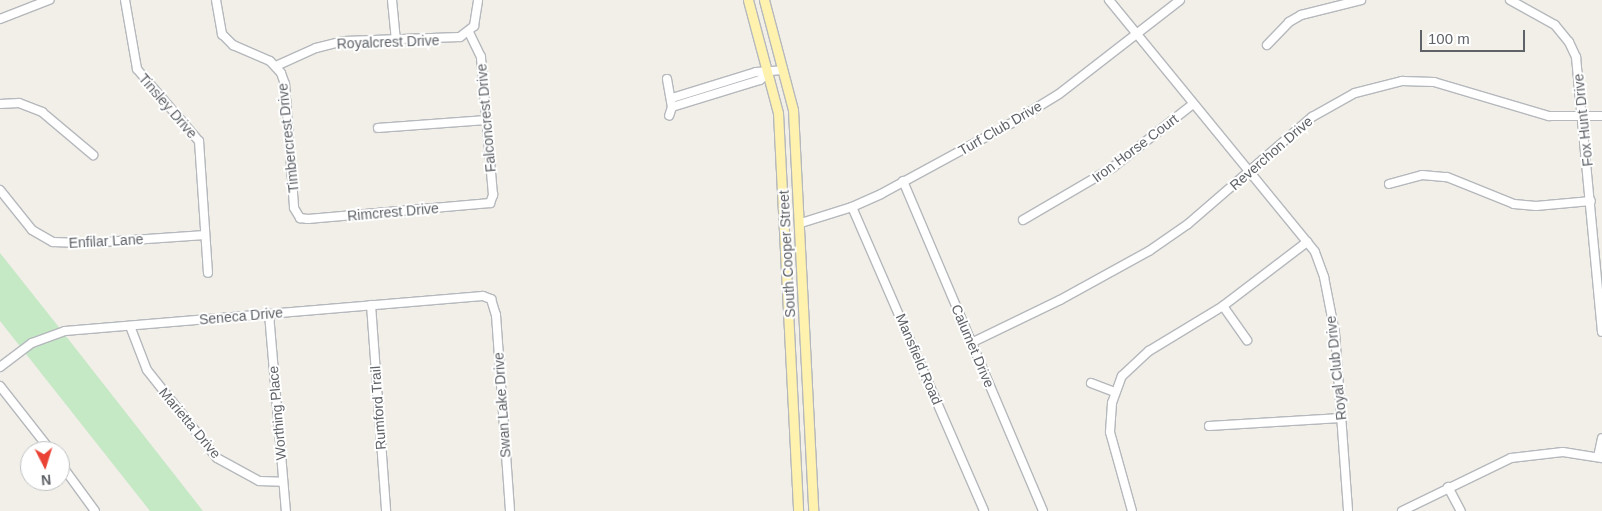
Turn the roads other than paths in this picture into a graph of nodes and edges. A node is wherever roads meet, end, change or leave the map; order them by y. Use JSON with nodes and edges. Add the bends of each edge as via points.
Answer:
{"nodes":[{"id":1,"x":49,"y":0,"type":"edge"},
{"id":2,"x":126,"y":0,"type":"edge"},
{"id":3,"x":216,"y":0,"type":"edge"},
{"id":4,"x":392,"y":0,"type":"edge"},
{"id":5,"x":478,"y":0,"type":"edge"},
{"id":6,"x":748,"y":0,"type":"edge"},
{"id":7,"x":764,"y":0,"type":"edge"},
{"id":8,"x":1109,"y":0,"type":"edge"},
{"id":9,"x":1180,"y":0,"type":"edge"},
{"id":10,"x":1361,"y":0,"type":"edge"},
{"id":11,"x":1510,"y":0,"type":"edge"},
{"id":12,"x":0,"y":19,"type":"edge"},
{"id":13,"x":469,"y":32,"type":"junction"},
{"id":14,"x":1137,"y":36,"type":"junction"},
{"id":15,"x":396,"y":41,"type":"junction"},
{"id":16,"x":1267,"y":45,"type":"dead end"},
{"id":17,"x":276,"y":66,"type":"junction"},
{"id":18,"x":783,"y":70,"type":"junction"},
{"id":19,"x":768,"y":73,"type":"junction"},
{"id":20,"x":668,"y":79,"type":"dead end"},
{"id":21,"x":672,"y":98,"type":"junction"},
{"id":22,"x":0,"y":104,"type":"edge"},
{"id":23,"x":1193,"y":104,"type":"junction"},
{"id":24,"x":672,"y":107,"type":"junction"},
{"id":25,"x":669,"y":116,"type":"dead end"},
{"id":26,"x":1602,"y":116,"type":"edge"},
{"id":27,"x":1583,"y":117,"type":"junction"},
{"id":28,"x":486,"y":120,"type":"junction"},
{"id":29,"x":378,"y":128,"type":"dead end"},
{"id":30,"x":93,"y":155,"type":"dead end"},
{"id":31,"x":1250,"y":172,"type":"junction"},
{"id":32,"x":903,"y":181,"type":"junction"},
{"id":33,"x":1389,"y":184,"type":"dead end"},
{"id":34,"x":0,"y":190,"type":"edge"},
{"id":35,"x":1591,"y":201,"type":"junction"},
{"id":36,"x":486,"y":204,"type":"joint"},
{"id":37,"x":852,"y":207,"type":"junction"},
{"id":38,"x":300,"y":218,"type":"joint"},
{"id":39,"x":1023,"y":220,"type":"dead end"},
{"id":40,"x":801,"y":223,"type":"junction"},
{"id":41,"x":205,"y":235,"type":"junction"},
{"id":42,"x":1307,"y":242,"type":"junction"},
{"id":43,"x":208,"y":273,"type":"dead end"},
{"id":44,"x":491,"y":299,"type":"joint"},
{"id":45,"x":371,"y":305,"type":"junction"},
{"id":46,"x":1223,"y":306,"type":"junction"},
{"id":47,"x":269,"y":314,"type":"junction"},
{"id":48,"x":130,"y":326,"type":"junction"},
{"id":49,"x":1602,"y":332,"type":"edge"},
{"id":50,"x":1247,"y":340,"type":"dead end"},
{"id":51,"x":971,"y":343,"type":"junction"},
{"id":52,"x":0,"y":367,"type":"edge"},
{"id":53,"x":1091,"y":383,"type":"dead end"},
{"id":54,"x":0,"y":386,"type":"edge"},
{"id":55,"x":1115,"y":392,"type":"junction"},
{"id":56,"x":809,"y":393,"type":"junction"},
{"id":57,"x":793,"y":394,"type":"junction"},
{"id":58,"x":1341,"y":418,"type":"junction"},
{"id":59,"x":1209,"y":426,"type":"dead end"},
{"id":60,"x":1602,"y":438,"type":"edge"},
{"id":61,"x":43,"y":441,"type":"edge"},
{"id":62,"x":1600,"y":458,"type":"edge"},
{"id":63,"x":70,"y":477,"type":"edge"},
{"id":64,"x":283,"y":482,"type":"junction"},
{"id":65,"x":1448,"y":487,"type":"junction"},
{"id":66,"x":94,"y":511,"type":"edge"},
{"id":67,"x":286,"y":511,"type":"edge"},
{"id":68,"x":386,"y":511,"type":"edge"},
{"id":69,"x":510,"y":511,"type":"edge"},
{"id":70,"x":798,"y":511,"type":"edge"},
{"id":71,"x":813,"y":511,"type":"edge"},
{"id":72,"x":984,"y":511,"type":"edge"},
{"id":73,"x":1043,"y":511,"type":"edge"},
{"id":74,"x":1132,"y":511,"type":"edge"},
{"id":75,"x":1348,"y":511,"type":"edge"},
{"id":76,"x":1402,"y":511,"type":"edge"},
{"id":77,"x":1461,"y":511,"type":"edge"}],
"edges":[{"from":1,"to":12,"type":"street"},
{"from":2,"to":41,"type":"street","name":"Tinsley Drive","via":[[137,69],[199,141]]},
{"from":3,"to":17,"type":"street","name":"Timbercrest Drive","via":[[218,26],[226,39]]},
{"from":4,"to":15,"type":"street"},
{"from":5,"to":13,"type":"street","via":[[477,19]]},
{"from":6,"to":19,"type":"main road","name":"South Cooper Street"},
{"from":7,"to":18,"type":"main road","name":"South Cooper Street"},
{"from":8,"to":14,"type":"street","name":"Royal Club Drive"},
{"from":9,"to":14,"type":"street","name":"Turf Club Drive"},
{"from":10,"to":16,"type":"street","via":[[1301,15],[1289,22]]},
{"from":11,"to":27,"type":"street","name":"Fox Hunt Drive","via":[[1555,25],[1570,42],[1580,76]]},
{"from":13,"to":15,"type":"street","name":"Royalcrest Drive","via":[[452,40]]},
{"from":13,"to":28,"type":"street","name":"Falconcrest Drive","via":[[481,57]]},
{"from":14,"to":23,"type":"street","name":"Royal Club Drive"},
{"from":14,"to":32,"type":"street","name":"Turf Club Drive","via":[[1027,114]]},
{"from":15,"to":17,"type":"street","name":"Royalcrest Drive","via":[[344,41],[324,45]]},
{"from":17,"to":38,"type":"street","name":"Timbercrest Drive","via":[[285,84],[294,208]]},
{"from":18,"to":19,"type":"street"},
{"from":18,"to":40,"type":"main road","name":"South Cooper Street","via":[[793,110]]},
{"from":19,"to":21,"type":"street","via":[[756,72]]},
{"from":19,"to":24,"type":"street","via":[[759,80]]},
{"from":19,"to":57,"type":"main road","name":"South Cooper Street","via":[[778,113]]},
{"from":20,"to":21,"type":"street"},
{"from":21,"to":24,"type":"street"},
{"from":22,"to":30,"type":"street","via":[[19,103],[42,112]]},
{"from":23,"to":31,"type":"street","name":"Royal Club Drive"},
{"from":23,"to":39,"type":"street","name":"Iron Horse Court","via":[[1112,168]]},
{"from":24,"to":25,"type":"street"},
{"from":26,"to":27,"type":"street","name":"Reverchon Drive"},
{"from":27,"to":31,"type":"street","name":"Reverchon Drive","via":[[1549,116],[1434,82],[1402,81],[1355,93],[1312,117]]},
{"from":27,"to":35,"type":"street","name":"Fox Hunt Drive"},
{"from":28,"to":29,"type":"street"},
{"from":28,"to":36,"type":"street","name":"Falconcrest Drive","via":[[493,195],[490,203]]},
{"from":31,"to":42,"type":"street","name":"Royal Club Drive"},
{"from":31,"to":51,"type":"street","name":"Reverchon Drive","via":[[1188,224],[1148,250],[1060,300]]},
{"from":32,"to":37,"type":"street","name":"Turf Club Drive"},
{"from":32,"to":51,"type":"street","name":"Calumet Drive"},
{"from":33,"to":35,"type":"street","via":[[1422,175],[1447,176],[1514,204],[1536,206]]},
{"from":34,"to":41,"type":"street","name":"Enfilar Lane","via":[[32,230],[53,242],[74,244]]},
{"from":35,"to":49,"type":"street","name":"Fox Hunt Drive"},
{"from":36,"to":38,"type":"street","name":"Rimcrest Drive"},
{"from":37,"to":40,"type":"street","name":"Turf Club Drive"},
{"from":37,"to":72,"type":"street","name":"Mansfield Road"},
{"from":40,"to":56,"type":"main road","name":"South Cooper Street"},
{"from":41,"to":43,"type":"street","name":"Tinsley Drive"},
{"from":42,"to":46,"type":"street"},
{"from":42,"to":58,"type":"street","name":"Royal Club Drive","via":[[1319,261],[1327,290],[1335,334]]},
{"from":44,"to":45,"type":"street","name":"Seneca Drive","via":[[472,296]]},
{"from":44,"to":69,"type":"street","name":"Swan Lake Drive","via":[[496,315]]},
{"from":45,"to":47,"type":"street","name":"Seneca Drive"},
{"from":45,"to":68,"type":"street","name":"Rumford Trail"},
{"from":46,"to":50,"type":"street"},
{"from":46,"to":55,"type":"street","via":[[1136,361],[1122,376]]},
{"from":47,"to":48,"type":"street","name":"Seneca Drive"},
{"from":47,"to":64,"type":"street","name":"Worthing Place"},
{"from":48,"to":52,"type":"street","name":"Seneca Drive","via":[[49,335],[32,343]]},
{"from":48,"to":64,"type":"street","name":"Marietta Drive","via":[[147,370],[217,458],[259,481]]},
{"from":51,"to":73,"type":"street","name":"Calumet Drive"},
{"from":53,"to":55,"type":"street"},
{"from":54,"to":61,"type":"street"},
{"from":55,"to":74,"type":"street","via":[[1109,416],[1110,432]]},
{"from":56,"to":57,"type":"main road"},
{"from":56,"to":71,"type":"main road","name":"South Cooper Street"},
{"from":57,"to":70,"type":"main road","name":"South Cooper Street"},
{"from":58,"to":59,"type":"street"},
{"from":58,"to":75,"type":"street","name":"Royal Club Drive"},
{"from":60,"to":62,"type":"street"},
{"from":62,"to":65,"type":"street","via":[[1563,452],[1511,458]]},
{"from":63,"to":66,"type":"street"},
{"from":64,"to":67,"type":"street","name":"Worthing Place"},
{"from":65,"to":76,"type":"street"},
{"from":65,"to":77,"type":"street"}]}
